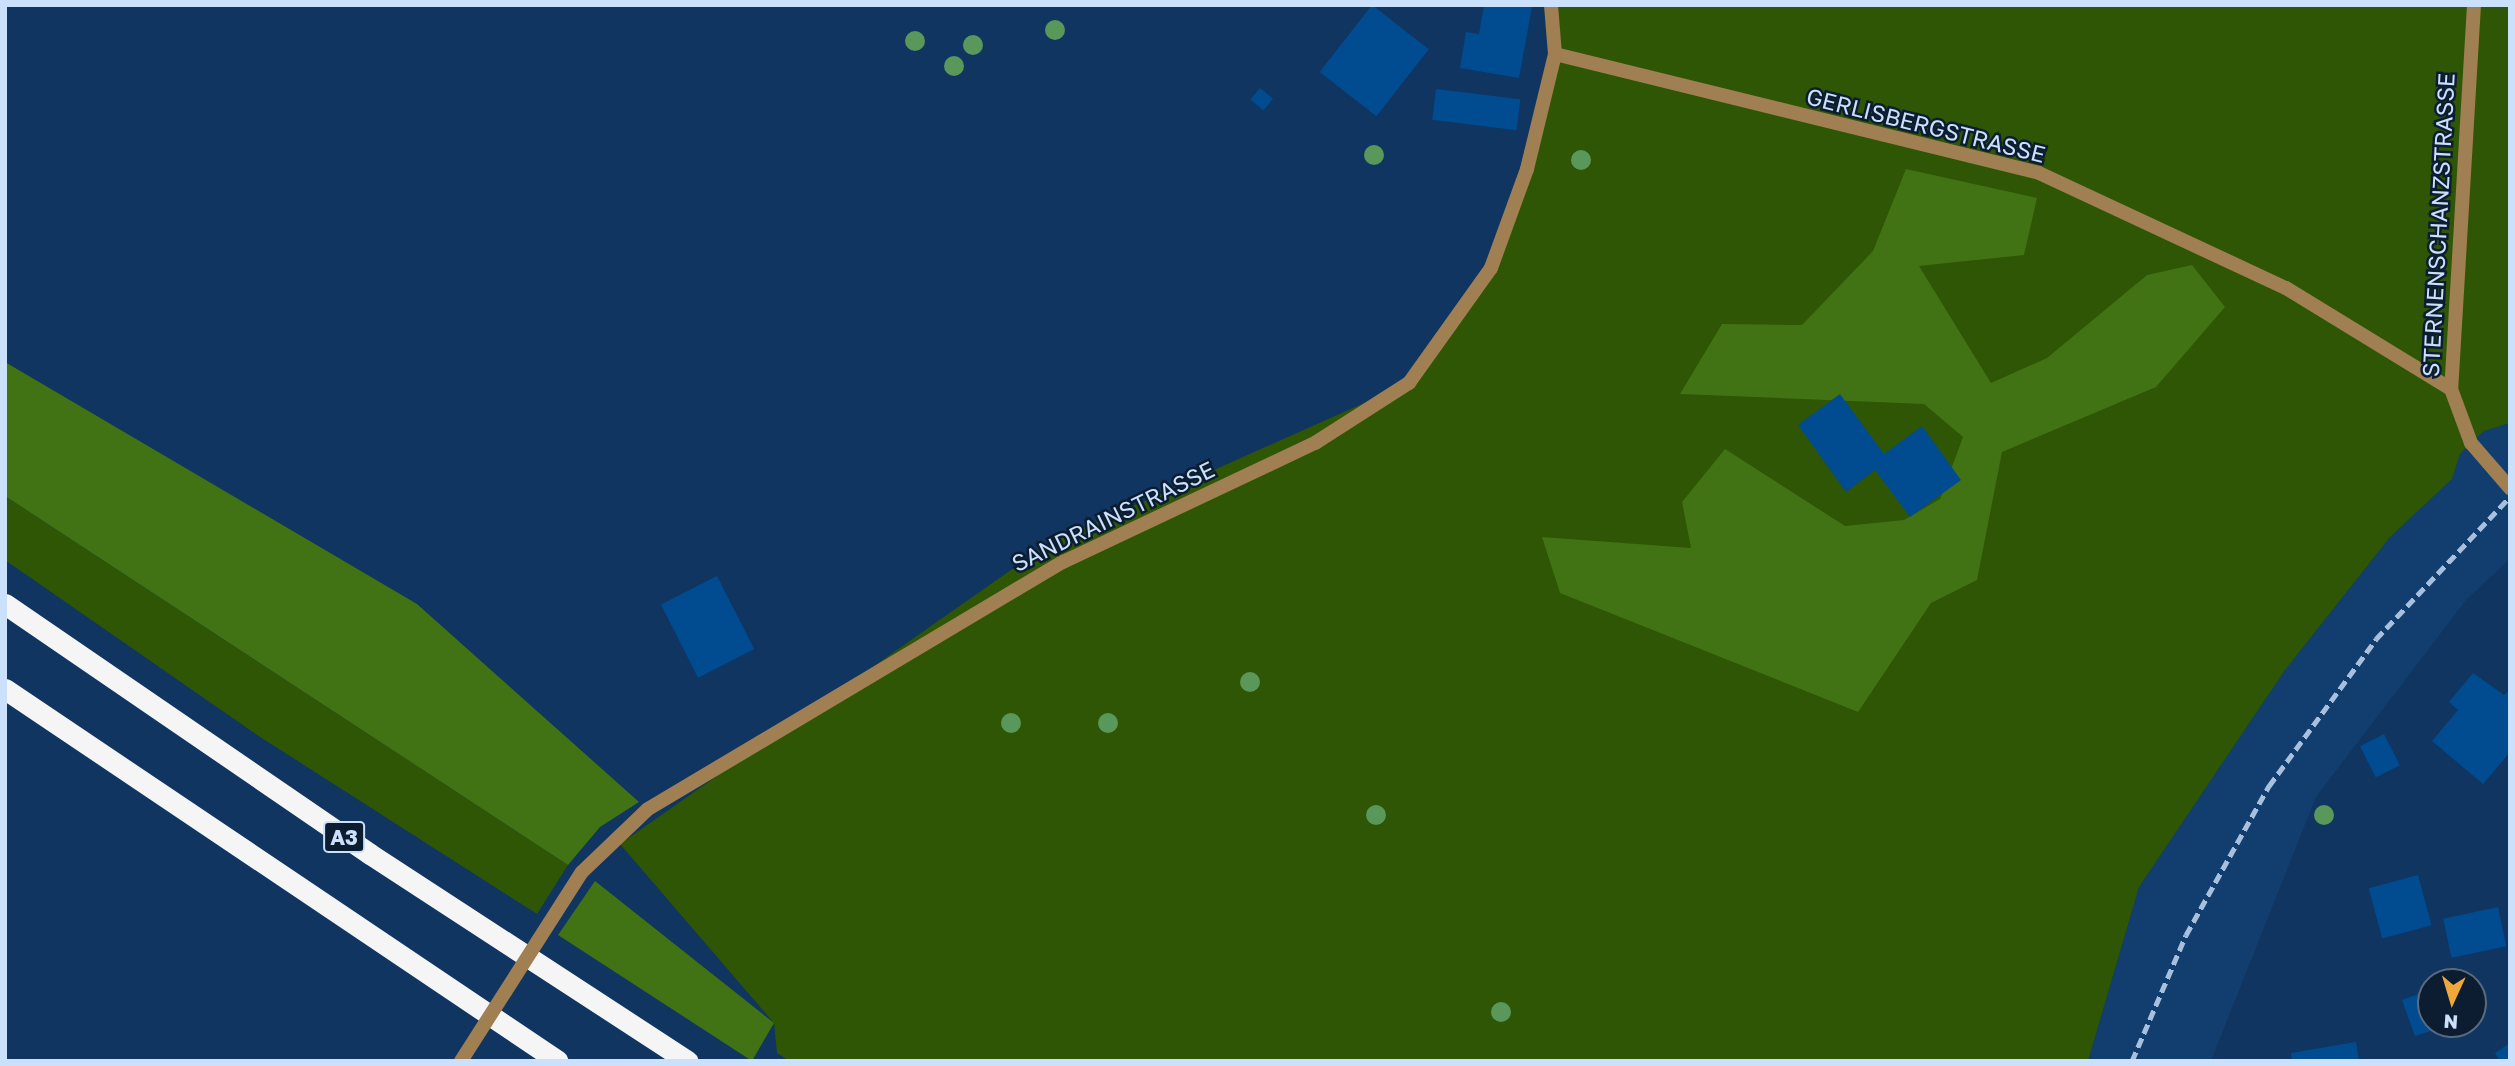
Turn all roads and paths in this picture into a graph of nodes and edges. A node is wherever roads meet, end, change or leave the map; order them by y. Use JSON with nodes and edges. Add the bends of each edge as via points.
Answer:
{"nodes":[{"id":1,"x":1551,"y":5,"type":"edge"},
{"id":2,"x":2474,"y":5,"type":"edge"},
{"id":3,"x":1555,"y":54,"type":"junction"},
{"id":4,"x":2451,"y":389,"type":"junction"},
{"id":5,"x":2510,"y":488,"type":"edge"},
{"id":6,"x":5,"y":604,"type":"edge"},
{"id":7,"x":5,"y":689,"type":"edge"},
{"id":8,"x":460,"y":1061,"type":"edge"},
{"id":9,"x":558,"y":1061,"type":"edge"},
{"id":10,"x":688,"y":1061,"type":"edge"}],
"edges":[{"from":1,"to":3,"type":"street","name":"SANDRAINSTRASSE"},
{"from":2,"to":4,"type":"street","name":"STERNENSCHANZSTRASSE"},
{"from":3,"to":4,"type":"street","name":"GERLISBERGSTRASSE","via":[[2039,173],[2287,288]]},
{"from":3,"to":8,"type":"street","name":"SANDRAINSTRASSE","bridge":true,"via":[[1527,169],[1491,268],[1409,383],[1315,443],[1051,569],[648,808],[582,872]]},
{"from":4,"to":5,"type":"street","name":"STERNENSCHANZSTRASSE","via":[[2471,443]]},
{"from":6,"to":10,"type":"highway","number":"A3","via":[[370,854]]},
{"from":7,"to":9,"type":"highway"}]}
